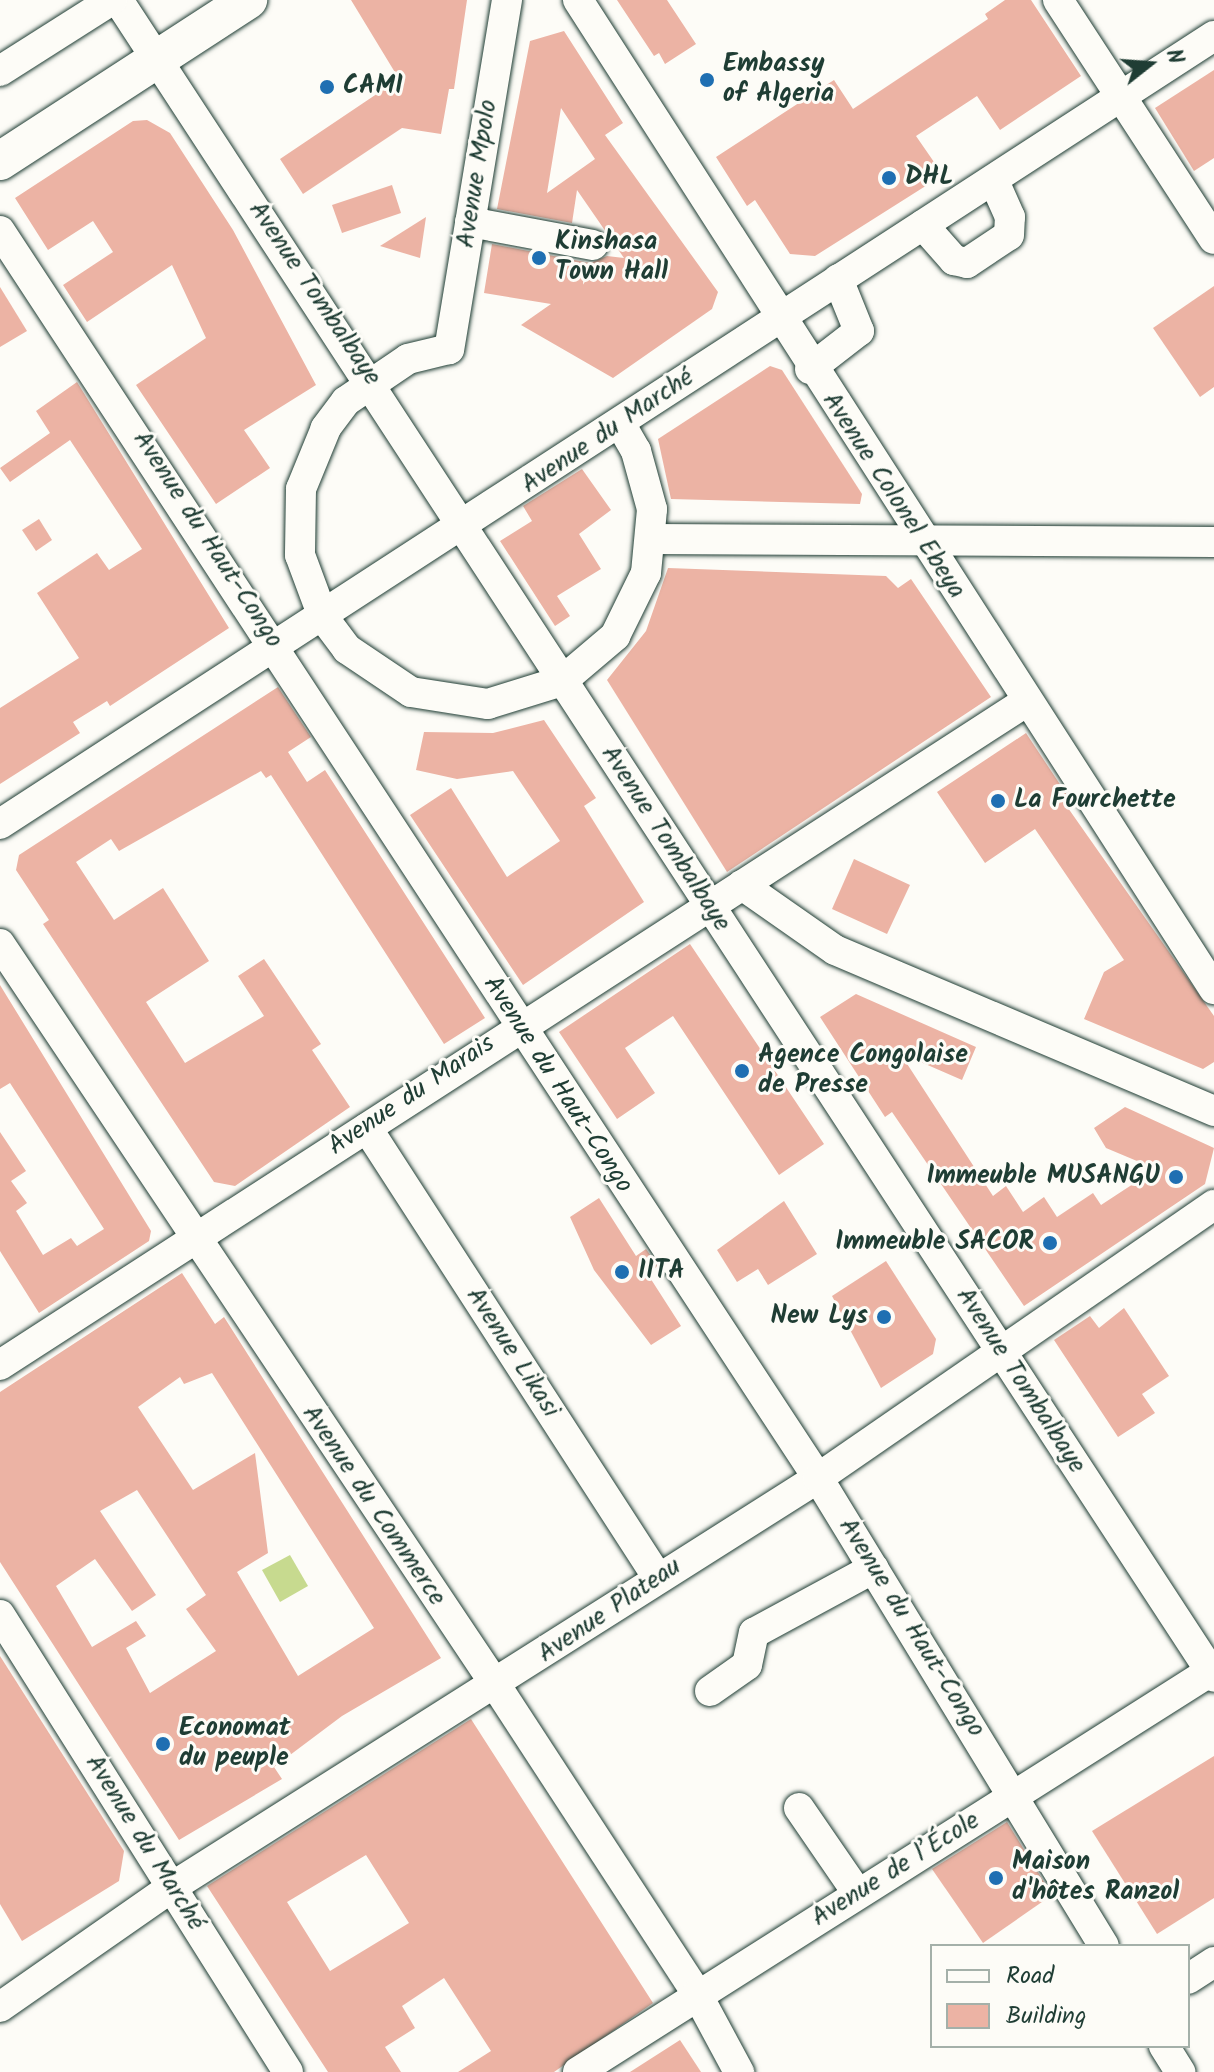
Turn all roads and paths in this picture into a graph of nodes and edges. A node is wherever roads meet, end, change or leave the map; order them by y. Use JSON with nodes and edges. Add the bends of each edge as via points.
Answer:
{"nodes":[{"id":1,"x":115,"y":0,"type":"edge"},
{"id":2,"x":248,"y":0,"type":"edge"},
{"id":3,"x":507,"y":0,"type":"edge"},
{"id":4,"x":578,"y":0,"type":"edge"},
{"id":5,"x":1058,"y":0,"type":"edge"},
{"id":6,"x":1214,"y":36,"type":"edge"},
{"id":7,"x":156,"y":58,"type":"junction"},
{"id":8,"x":0,"y":71,"type":"edge"},
{"id":9,"x":1123,"y":100,"type":"junction"},
{"id":10,"x":0,"y":161,"type":"edge"},
{"id":11,"x":994,"y":181,"type":"junction"},
{"id":12,"x":470,"y":222,"type":"junction"},
{"id":13,"x":923,"y":225,"type":"junction"},
{"id":14,"x":0,"y":231,"type":"edge"},
{"id":15,"x":1214,"y":239,"type":"edge"},
{"id":16,"x":593,"y":245,"type":"dead end"},
{"id":17,"x":838,"y":279,"type":"junction"},
{"id":18,"x":777,"y":318,"type":"junction"},
{"id":19,"x":810,"y":369,"type":"junction"},
{"id":20,"x":372,"y":380,"type":"junction"},
{"id":21,"x":621,"y":425,"type":"junction"},
{"id":22,"x":467,"y":527,"type":"junction"},
{"id":23,"x":652,"y":539,"type":"junction"},
{"id":24,"x":921,"y":540,"type":"junction"},
{"id":25,"x":1214,"y":542,"type":"edge"},
{"id":26,"x":323,"y":617,"type":"junction"},
{"id":27,"x":277,"y":646,"type":"junction"},
{"id":28,"x":562,"y":681,"type":"junction"},
{"id":29,"x":1027,"y":701,"type":"junction"},
{"id":30,"x":0,"y":824,"type":"edge"},
{"id":31,"x":742,"y":885,"type":"junction"},
{"id":32,"x":709,"y":906,"type":"junction"},
{"id":33,"x":0,"y":944,"type":"edge"},
{"id":34,"x":1214,"y":989,"type":"edge"},
{"id":35,"x":516,"y":1026,"type":"junction"},
{"id":36,"x":1214,"y":1111,"type":"edge"},
{"id":37,"x":367,"y":1128,"type":"junction"},
{"id":38,"x":1214,"y":1205,"type":"edge"},
{"id":39,"x":193,"y":1241,"type":"junction"},
{"id":40,"x":1001,"y":1352,"type":"junction"},
{"id":41,"x":0,"y":1365,"type":"edge"},
{"id":42,"x":818,"y":1478,"type":"junction"},
{"id":43,"x":874,"y":1568,"type":"junction"},
{"id":44,"x":658,"y":1578,"type":"junction"},
{"id":45,"x":0,"y":1615,"type":"edge"},
{"id":46,"x":1213,"y":1673,"type":"edge"},
{"id":47,"x":497,"y":1687,"type":"junction"},
{"id":48,"x":710,"y":1691,"type":"dead end"},
{"id":49,"x":1014,"y":1796,"type":"junction"},
{"id":50,"x":799,"y":1808,"type":"dead end"},
{"id":51,"x":172,"y":1887,"type":"junction"},
{"id":52,"x":858,"y":1894,"type":"junction"},
{"id":53,"x":1103,"y":1944,"type":"edge"},
{"id":54,"x":1214,"y":1962,"type":"edge"},
{"id":55,"x":1190,"y":1978,"type":"edge"},
{"id":56,"x":697,"y":1994,"type":"junction"},
{"id":57,"x":0,"y":2007,"type":"edge"},
{"id":58,"x":1165,"y":2048,"type":"edge"},
{"id":59,"x":288,"y":2072,"type":"edge"},
{"id":60,"x":578,"y":2072,"type":"edge"},
{"id":61,"x":739,"y":2072,"type":"edge"},
{"id":62,"x":1180,"y":2072,"type":"edge"}],
"edges":[{"from":1,"to":7,"type":"street","name":"Avenue Tombalbaye"},
{"from":1,"to":8,"type":"street"},
{"from":2,"to":7,"type":"main road"},
{"from":3,"to":12,"type":"street","name":"Avenue Mpolo"},
{"from":4,"to":18,"type":"street","name":"Avenue Colonel Ebeya"},
{"from":5,"to":9,"type":"street"},
{"from":6,"to":9,"type":"street","name":"Avenue du Marché"},
{"from":7,"to":10,"type":"main road"},
{"from":7,"to":20,"type":"street","name":"Avenue Tombalbaye"},
{"from":9,"to":11,"type":"street","name":"Avenue du Marché"},
{"from":9,"to":15,"type":"street"},
{"from":11,"to":13,"type":"street","name":"Avenue du Marché"},
{"from":11,"to":13,"type":"street","via":[[1010,217],[1009,235],[967,263],[954,260]]},
{"from":12,"to":16,"type":"street"},
{"from":12,"to":20,"type":"street","name":"Avenue Mpolo","via":[[449,349],[408,359]]},
{"from":13,"to":17,"type":"street","name":"Avenue du Marché"},
{"from":14,"to":27,"type":"street","name":"Avenue du Haut-Congo"},
{"from":17,"to":18,"type":"street","name":"Avenue du Marché"},
{"from":17,"to":19,"type":"street","via":[[859,331]]},
{"from":18,"to":19,"type":"street","name":"Avenue Colonel Ebeya"},
{"from":18,"to":21,"type":"street","name":"Avenue du Marché"},
{"from":19,"to":24,"type":"street","name":"Avenue Colonel Ebeya"},
{"from":20,"to":22,"type":"street","name":"Avenue Tombalbaye"},
{"from":20,"to":26,"type":"street","via":[[326,428],[301,489],[300,555]]},
{"from":21,"to":22,"type":"street","name":"Avenue du Marché"},
{"from":21,"to":23,"type":"street","via":[[647,479]]},
{"from":22,"to":26,"type":"street","name":"Avenue du Marché"},
{"from":22,"to":28,"type":"street","name":"Avenue Tombalbaye"},
{"from":23,"to":24,"type":"street"},
{"from":23,"to":28,"type":"street","via":[[634,606],[591,661]]},
{"from":24,"to":25,"type":"street"},
{"from":24,"to":29,"type":"street","name":"Avenue Colonel Ebeya"},
{"from":26,"to":27,"type":"street","name":"Avenue du Marché"},
{"from":26,"to":28,"type":"street","via":[[347,649],[411,692],[488,704]]},
{"from":27,"to":30,"type":"street","name":"Avenue du Marché"},
{"from":27,"to":35,"type":"street","name":"Avenue du Haut-Congo"},
{"from":28,"to":32,"type":"street","name":"Avenue Tombalbaye"},
{"from":29,"to":31,"type":"street","name":"Avenue du Marais"},
{"from":29,"to":34,"type":"street","name":"Avenue Colonel Ebeya"},
{"from":31,"to":32,"type":"street","name":"Avenue du Marais"},
{"from":31,"to":36,"type":"street","via":[[835,950]]},
{"from":32,"to":35,"type":"street","name":"Avenue du Marais"},
{"from":32,"to":40,"type":"street","name":"Avenue Tombalbaye"},
{"from":33,"to":39,"type":"street","name":"Avenue du Commerce"},
{"from":35,"to":37,"type":"street","name":"Avenue du Marais"},
{"from":35,"to":42,"type":"street","name":"Avenue du Haut-Congo"},
{"from":37,"to":39,"type":"street","name":"Avenue du Marais"},
{"from":37,"to":44,"type":"street","name":"Avenue Likasi"},
{"from":38,"to":40,"type":"street","name":"Avenue Plateau"},
{"from":39,"to":41,"type":"street","name":"Avenue du Marais"},
{"from":39,"to":47,"type":"street","name":"Avenue du Commerce"},
{"from":40,"to":42,"type":"street","name":"Avenue Plateau"},
{"from":40,"to":46,"type":"street","name":"Avenue Tombalbaye"},
{"from":42,"to":43,"type":"street","name":"Avenue du Haut-Congo"},
{"from":42,"to":44,"type":"street","name":"Avenue Plateau"},
{"from":43,"to":48,"type":"street","via":[[754,1633],[747,1665]]},
{"from":43,"to":49,"type":"street","name":"Avenue du Haut-Congo"},
{"from":44,"to":47,"type":"street","name":"Avenue Plateau"},
{"from":45,"to":51,"type":"street","name":"Avenue du Marché"},
{"from":46,"to":49,"type":"street","name":"Avenue de l’École"},
{"from":47,"to":51,"type":"street","name":"Avenue Plateau"},
{"from":47,"to":56,"type":"street","name":"Avenue du Commerce"},
{"from":49,"to":52,"type":"street","name":"Avenue de l’École"},
{"from":49,"to":53,"type":"street","name":"Avenue du Haut-Congo"},
{"from":50,"to":52,"type":"street"},
{"from":51,"to":57,"type":"street","name":"Avenue Plateau"},
{"from":51,"to":59,"type":"street","name":"Avenue du Marché"},
{"from":52,"to":56,"type":"street","name":"Avenue de l’École"},
{"from":54,"to":55,"type":"street"},
{"from":56,"to":60,"type":"street","name":"Avenue de l’École"},
{"from":56,"to":61,"type":"street","name":"Avenue du Commerce"},
{"from":58,"to":62,"type":"street"}]}
